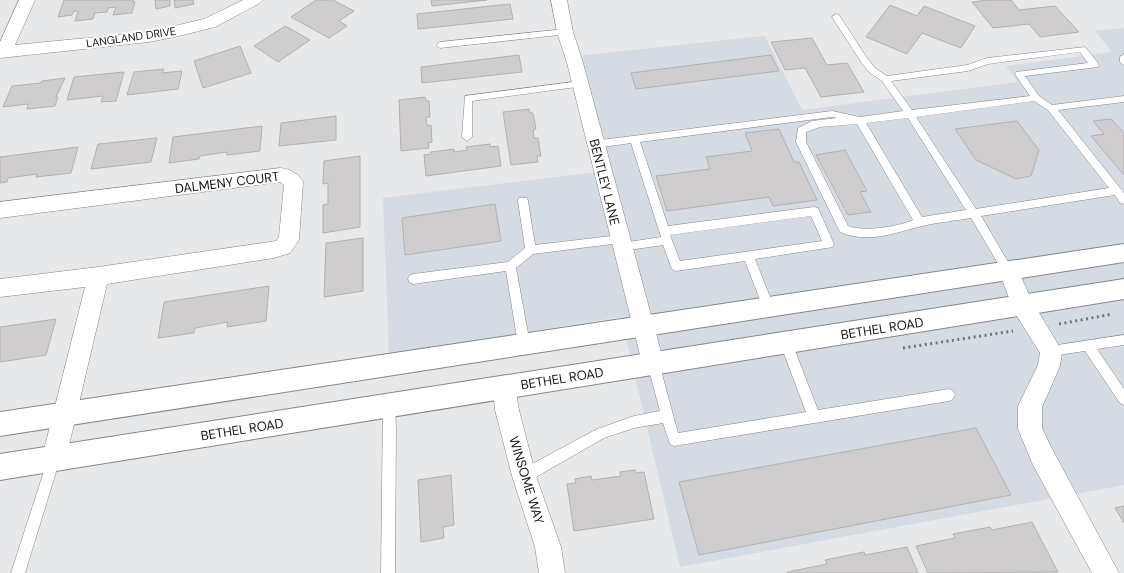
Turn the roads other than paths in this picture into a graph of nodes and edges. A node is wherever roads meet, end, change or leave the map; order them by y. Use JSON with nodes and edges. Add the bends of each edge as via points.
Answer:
{"nodes":[{"id":1,"x":27,"y":0,"type":"edge"},
{"id":2,"x":255,"y":0,"type":"edge"},
{"id":3,"x":559,"y":0,"type":"edge"},
{"id":4,"x":836,"y":17,"type":"dead end"},
{"id":5,"x":566,"y":32,"type":"junction"},
{"id":6,"x":440,"y":45,"type":"dead end"},
{"id":7,"x":2,"y":51,"type":"edge"},
{"id":8,"x":1124,"y":57,"type":"edge"},
{"id":9,"x":1124,"y":62,"type":"edge"},
{"id":10,"x":885,"y":79,"type":"junction"},
{"id":11,"x":581,"y":84,"type":"junction"},
{"id":12,"x":1036,"y":98,"type":"junction"},
{"id":13,"x":1124,"y":99,"type":"edge"},
{"id":14,"x":1051,"y":108,"type":"junction"},
{"id":15,"x":910,"y":114,"type":"junction"},
{"id":16,"x":860,"y":120,"type":"junction"},
{"id":17,"x":467,"y":137,"type":"dead end"},
{"id":18,"x":635,"y":140,"type":"junction"},
{"id":19,"x":596,"y":144,"type":"junction"},
{"id":20,"x":1117,"y":191,"type":"junction"},
{"id":21,"x":1124,"y":200,"type":"edge"},
{"id":22,"x":523,"y":201,"type":"dead end"},
{"id":23,"x":0,"y":210,"type":"edge"},
{"id":24,"x":973,"y":214,"type":"junction"},
{"id":25,"x":920,"y":222,"type":"junction"},
{"id":26,"x":666,"y":236,"type":"junction"},
{"id":27,"x":621,"y":243,"type":"junction"},
{"id":28,"x":531,"y":250,"type":"junction"},
{"id":29,"x":1124,"y":253,"type":"edge"},
{"id":30,"x":748,"y":256,"type":"junction"},
{"id":31,"x":510,"y":266,"type":"junction"},
{"id":32,"x":1009,"y":272,"type":"junction"},
{"id":33,"x":98,"y":276,"type":"junction"},
{"id":34,"x":413,"y":279,"type":"dead end"},
{"id":35,"x":0,"y":288,"type":"edge"},
{"id":36,"x":1124,"y":289,"type":"edge"},
{"id":37,"x":1023,"y":306,"type":"junction"},
{"id":38,"x":768,"y":307,"type":"junction"},
{"id":39,"x":643,"y":326,"type":"junction"},
{"id":40,"x":1124,"y":340,"type":"edge"},
{"id":41,"x":786,"y":343,"type":"junction"},
{"id":42,"x":524,"y":344,"type":"junction"},
{"id":43,"x":1088,"y":346,"type":"junction"},
{"id":44,"x":1051,"y":351,"type":"junction"},
{"id":45,"x":653,"y":363,"type":"junction"},
{"id":46,"x":504,"y":387,"type":"junction"},
{"id":47,"x":949,"y":395,"type":"dead end"},
{"id":48,"x":1124,"y":399,"type":"edge"},
{"id":49,"x":389,"y":405,"type":"junction"},
{"id":50,"x":65,"y":414,"type":"junction"},
{"id":51,"x":667,"y":416,"type":"junction"},
{"id":52,"x":814,"y":417,"type":"junction"},
{"id":53,"x":0,"y":424,"type":"edge"},
{"id":54,"x":54,"y":458,"type":"junction"},
{"id":55,"x":0,"y":467,"type":"edge"},
{"id":56,"x":524,"y":476,"type":"junction"},
{"id":57,"x":18,"y":573,"type":"edge"},
{"id":58,"x":388,"y":573,"type":"edge"},
{"id":59,"x":552,"y":573,"type":"edge"},
{"id":60,"x":1106,"y":573,"type":"edge"}],
"edges":[{"from":1,"to":7,"type":"street"},
{"from":2,"to":7,"type":"street","name":"LANGLAND DRIVE","via":[[209,23],[179,31],[148,37]]},
{"from":3,"to":5,"type":"street","name":"BENTLEY LANE"},
{"from":4,"to":10,"type":"lane","via":[[872,70]]},
{"from":5,"to":6,"type":"lane"},
{"from":5,"to":11,"type":"street","name":"BENTLEY LANE"},
{"from":8,"to":9,"type":"lane"},
{"from":10,"to":12,"type":"lane","via":[[968,68],[987,60],[1082,49],[1095,65],[1019,74]]},
{"from":10,"to":15,"type":"lane"},
{"from":11,"to":17,"type":"lane","via":[[468,98]]},
{"from":11,"to":19,"type":"street","name":"BENTLEY LANE"},
{"from":12,"to":14,"type":"lane"},
{"from":12,"to":15,"type":"lane"},
{"from":13,"to":14,"type":"lane"},
{"from":14,"to":20,"type":"lane"},
{"from":15,"to":16,"type":"lane"},
{"from":15,"to":24,"type":"lane"},
{"from":16,"to":18,"type":"lane","via":[[832,114]]},
{"from":16,"to":25,"type":"lane"},
{"from":16,"to":25,"type":"lane","via":[[804,127],[800,135],[800,142],[844,229],[854,234],[868,233],[913,227]]},
{"from":18,"to":19,"type":"lane"},
{"from":18,"to":26,"type":"lane"},
{"from":19,"to":27,"type":"street","name":"BENTLEY LANE"},
{"from":20,"to":21,"type":"lane"},
{"from":20,"to":24,"type":"lane"},
{"from":22,"to":28,"type":"lane"},
{"from":23,"to":33,"type":"street","name":"DALMENY COURT","via":[[280,175],[294,182],[291,233],[283,247]]},
{"from":24,"to":25,"type":"lane"},
{"from":24,"to":32,"type":"lane"},
{"from":26,"to":27,"type":"lane"},
{"from":26,"to":30,"type":"lane","via":[[676,266]]},
{"from":26,"to":30,"type":"lane","via":[[814,211],[829,244]]},
{"from":27,"to":28,"type":"lane"},
{"from":27,"to":39,"type":"street","name":"BENTLEY LANE"},
{"from":28,"to":31,"type":"lane"},
{"from":29,"to":32,"type":"main road"},
{"from":30,"to":38,"type":"lane"},
{"from":31,"to":34,"type":"lane"},
{"from":31,"to":42,"type":"lane"},
{"from":32,"to":37,"type":"street"},
{"from":32,"to":38,"type":"main road"},
{"from":33,"to":35,"type":"street","name":"DALMENY COURT"},
{"from":33,"to":50,"type":"street"},
{"from":36,"to":37,"type":"main road","name":"BETHEL ROAD"},
{"from":37,"to":41,"type":"main road","name":"BETHEL ROAD"},
{"from":37,"to":44,"type":"street"},
{"from":38,"to":39,"type":"main road"},
{"from":39,"to":42,"type":"main road"},
{"from":39,"to":45,"type":"street","name":"BENTLEY LANE"},
{"from":40,"to":43,"type":"lane"},
{"from":41,"to":45,"type":"main road","name":"BETHEL ROAD"},
{"from":41,"to":52,"type":"lane"},
{"from":42,"to":50,"type":"main road"},
{"from":43,"to":44,"type":"lane"},
{"from":43,"to":48,"type":"lane"},
{"from":44,"to":60,"type":"street","via":[[1049,366],[1030,406],[1030,429]]},
{"from":45,"to":46,"type":"main road","name":"BETHEL ROAD"},
{"from":45,"to":51,"type":"lane"},
{"from":46,"to":49,"type":"main road","name":"BETHEL ROAD"},
{"from":46,"to":56,"type":"street","name":"WINSOME WAY","via":[[507,410]]},
{"from":47,"to":52,"type":"lane"},
{"from":49,"to":54,"type":"main road","name":"BETHEL ROAD"},
{"from":49,"to":58,"type":"lane"},
{"from":50,"to":53,"type":"main road"},
{"from":50,"to":54,"type":"street"},
{"from":51,"to":52,"type":"lane","via":[[674,440]]},
{"from":51,"to":56,"type":"lane","via":[[634,422],[602,432]]},
{"from":54,"to":55,"type":"main road","name":"BETHEL ROAD"},
{"from":54,"to":57,"type":"lane"},
{"from":56,"to":59,"type":"street","name":"WINSOME WAY","via":[[548,547]]}]}
